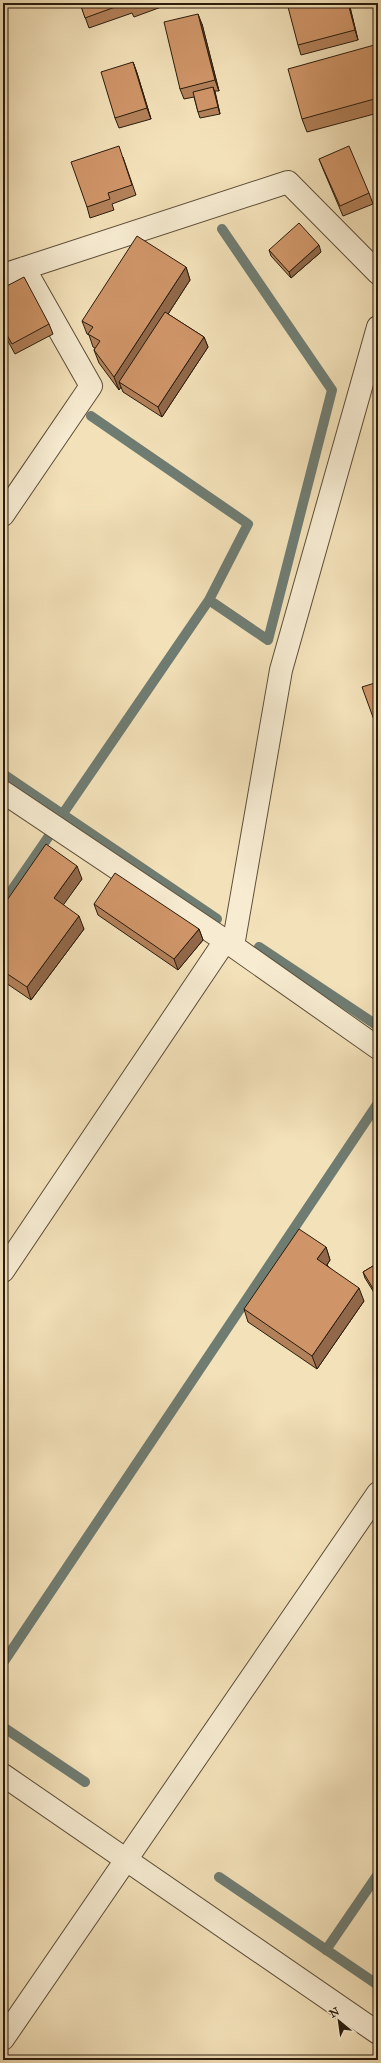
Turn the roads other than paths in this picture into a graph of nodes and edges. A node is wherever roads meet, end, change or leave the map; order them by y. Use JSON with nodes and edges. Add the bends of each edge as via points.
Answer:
{"nodes":[{"id":1,"x":24,"y":268,"type":"junction"},
{"id":2,"x":378,"y":273,"type":"edge"},
{"id":3,"x":3,"y":275,"type":"edge"},
{"id":4,"x":378,"y":328,"type":"edge"},
{"id":5,"x":3,"y":515,"type":"edge"},
{"id":6,"x":3,"y":792,"type":"edge"},
{"id":7,"x":229,"y":944,"type":"junction"},
{"id":8,"x":378,"y":1048,"type":"edge"},
{"id":9,"x":3,"y":1271,"type":"edge"},
{"id":10,"x":378,"y":1493,"type":"edge"},
{"id":11,"x":3,"y":1775,"type":"edge"},
{"id":12,"x":126,"y":1858,"type":"junction"},
{"id":13,"x":378,"y":2033,"type":"edge"},
{"id":14,"x":3,"y":2039,"type":"edge"}],
"edges":[{"from":1,"to":2,"type":"street","via":[[288,182]]},
{"from":1,"to":3,"type":"street"},
{"from":1,"to":5,"type":"street","via":[[91,386]]},
{"from":4,"to":7,"type":"street","via":[[281,670]]},
{"from":6,"to":7,"type":"street"},
{"from":7,"to":8,"type":"street"},
{"from":7,"to":9,"type":"street"},
{"from":10,"to":12,"type":"street"},
{"from":11,"to":12,"type":"street"},
{"from":12,"to":13,"type":"street"},
{"from":12,"to":14,"type":"street"}]}
